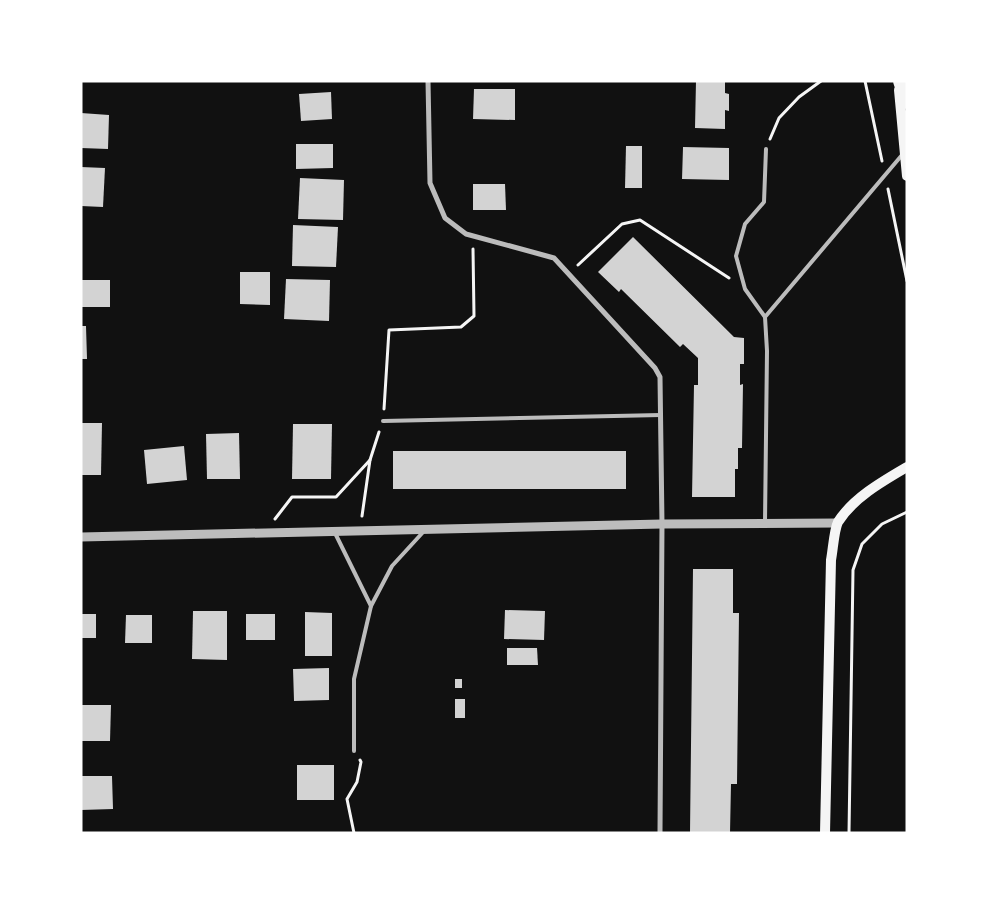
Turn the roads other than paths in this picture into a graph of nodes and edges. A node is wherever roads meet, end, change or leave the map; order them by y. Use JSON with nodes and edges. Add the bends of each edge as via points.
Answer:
{"nodes":[{"id":1,"x":428,"y":81,"type":"edge"},
{"id":2,"x":899,"y":81,"type":"edge"},
{"id":3,"x":907,"y":102,"type":"edge"},
{"id":4,"x":766,"y":149,"type":"road end"},
{"id":5,"x":904,"y":152,"type":"junction"},
{"id":6,"x":907,"y":176,"type":"edge"},
{"id":7,"x":764,"y":317,"type":"junction"},
{"id":8,"x":661,"y":414,"type":"junction"},
{"id":9,"x":383,"y":421,"type":"road end"},
{"id":10,"x":907,"y":467,"type":"edge"},
{"id":11,"x":765,"y":522,"type":"junction"},
{"id":12,"x":837,"y":523,"type":"junction"},
{"id":13,"x":662,"y":524,"type":"junction"},
{"id":14,"x":425,"y":529,"type":"junction"},
{"id":15,"x":334,"y":531,"type":"junction"},
{"id":16,"x":81,"y":537,"type":"edge"},
{"id":17,"x":371,"y":606,"type":"junction"},
{"id":18,"x":354,"y":751,"type":"road end"},
{"id":19,"x":660,"y":833,"type":"edge"},
{"id":20,"x":826,"y":833,"type":"edge"}],
"edges":[{"from":1,"to":8,"type":"street","via":[[430,184],[445,218],[466,234],[554,258],[655,368],[660,377]]},
{"from":2,"to":3,"type":"highway"},
{"from":2,"to":5,"type":"main road"},
{"from":4,"to":7,"type":"lane","via":[[764,202],[745,224],[736,256],[745,289]]},
{"from":5,"to":6,"type":"main road"},
{"from":5,"to":7,"type":"lane"},
{"from":7,"to":11,"type":"lane","via":[[767,351]]},
{"from":8,"to":9,"type":"lane"},
{"from":8,"to":13,"type":"street"},
{"from":10,"to":12,"type":"main road","via":[[856,502]]},
{"from":11,"to":12,"type":"street"},
{"from":11,"to":13,"type":"street"},
{"from":12,"to":20,"type":"main road","via":[[831,560]]},
{"from":13,"to":14,"type":"street"},
{"from":13,"to":19,"type":"street"},
{"from":14,"to":15,"type":"street"},
{"from":14,"to":17,"type":"lane","via":[[392,566]]},
{"from":15,"to":16,"type":"street"},
{"from":15,"to":17,"type":"lane"},
{"from":17,"to":18,"type":"lane","via":[[354,679]]}]}
